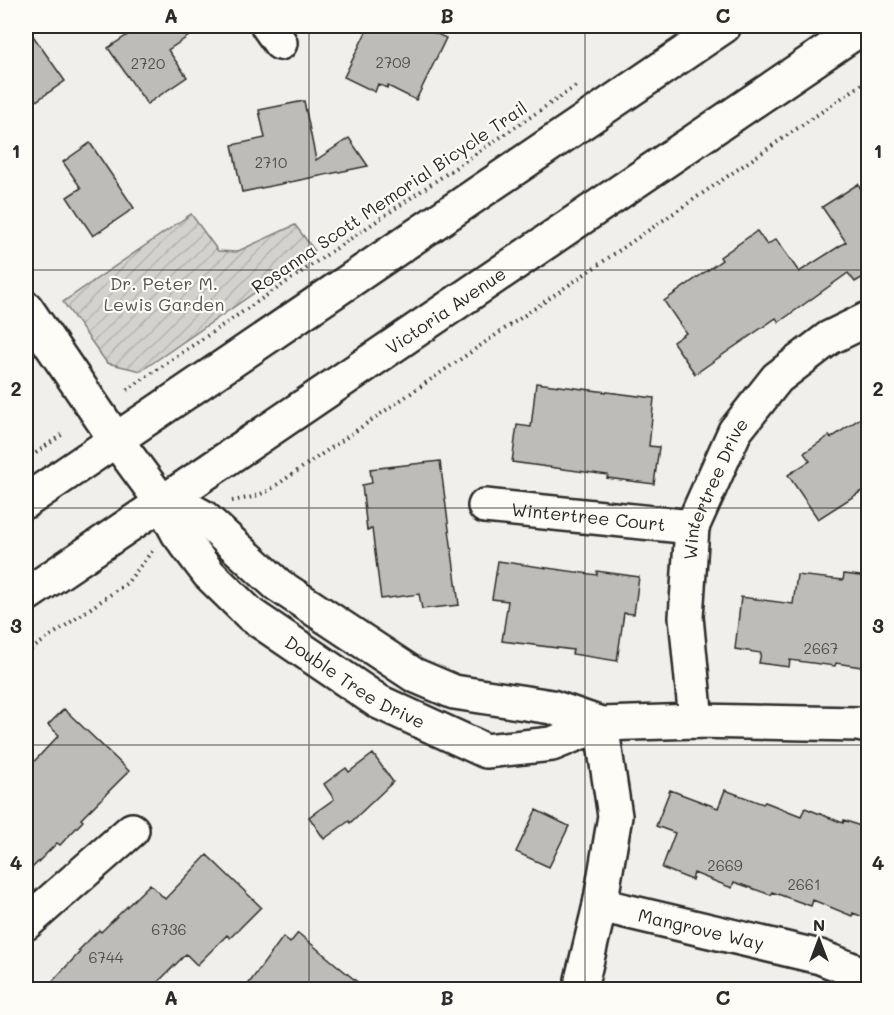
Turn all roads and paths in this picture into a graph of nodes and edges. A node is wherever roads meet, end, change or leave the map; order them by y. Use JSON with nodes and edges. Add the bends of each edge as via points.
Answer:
{"nodes":[{"id":1,"x":724,"y":26,"type":"edge"},
{"id":2,"x":864,"y":26,"type":"edge"},
{"id":3,"x":587,"y":78,"type":"dead end"},
{"id":4,"x":868,"y":80,"type":"edge"},
{"id":5,"x":26,"y":308,"type":"edge"},
{"id":6,"x":868,"y":319,"type":"edge"},
{"id":7,"x":127,"y":390,"type":"dead end"},
{"id":8,"x":64,"y":433,"type":"dead end"},
{"id":9,"x":116,"y":440,"type":"junction"},
{"id":10,"x":26,"y":460,"type":"edge"},
{"id":11,"x":26,"y":501,"type":"edge"},
{"id":12,"x":161,"y":501,"type":"junction"},
{"id":13,"x":229,"y":502,"type":"dead end"},
{"id":14,"x":485,"y":506,"type":"dead end"},
{"id":15,"x":692,"y":527,"type":"junction"},
{"id":16,"x":156,"y":546,"type":"dead end"},
{"id":17,"x":26,"y":595,"type":"edge"},
{"id":18,"x":26,"y":653,"type":"edge"},
{"id":19,"x":696,"y":721,"type":"junction"},
{"id":20,"x":601,"y":724,"type":"junction"},
{"id":21,"x":868,"y":726,"type":"edge"},
{"id":22,"x":132,"y":830,"type":"dead end"},
{"id":23,"x":600,"y":905,"type":"junction"},
{"id":24,"x":26,"y":923,"type":"edge"},
{"id":25,"x":868,"y":976,"type":"edge"},
{"id":26,"x":582,"y":981,"type":"dead end"}],
"edges":[{"from":1,"to":9,"type":"street"},
{"from":2,"to":12,"type":"street","name":"Victoria Avenue"},
{"from":3,"to":7,"type":"path","name":"Rosanna Scott Memorial Bicycle Trail"},
{"from":4,"to":13,"type":"path","via":[[268,490]]},
{"from":5,"to":9,"type":"street","name":"Double Tree Drive"},
{"from":6,"to":15,"type":"street","name":"Wintertree Drive","via":[[829,338],[777,378],[735,431]]},
{"from":8,"to":10,"type":"path"},
{"from":9,"to":11,"type":"street"},
{"from":9,"to":12,"type":"street","name":"Double Tree Drive"},
{"from":12,"to":17,"type":"street","name":"Victoria Avenue"},
{"from":12,"to":20,"type":"street","name":"Double Tree Drive","via":[[183,506],[203,518],[278,585],[414,675],[454,692],[552,707]]},
{"from":12,"to":20,"type":"street","name":"Double Tree Drive","via":[[178,533],[209,574],[251,615],[379,702],[486,751],[552,744]]},
{"from":14,"to":15,"type":"street","name":"Wintertree Court"},
{"from":15,"to":19,"type":"street","name":"Wintertree Drive","via":[[686,617]]},
{"from":16,"to":18,"type":"path","via":[[127,583]]},
{"from":19,"to":20,"type":"street","name":"Double Tree Drive"},
{"from":19,"to":21,"type":"street","name":"Double Tree Drive"},
{"from":20,"to":23,"type":"street","via":[[615,816]]},
{"from":22,"to":24,"type":"street"},
{"from":23,"to":25,"type":"street","name":"Mangrove Way","via":[[820,957]]},
{"from":23,"to":26,"type":"street"}]}
